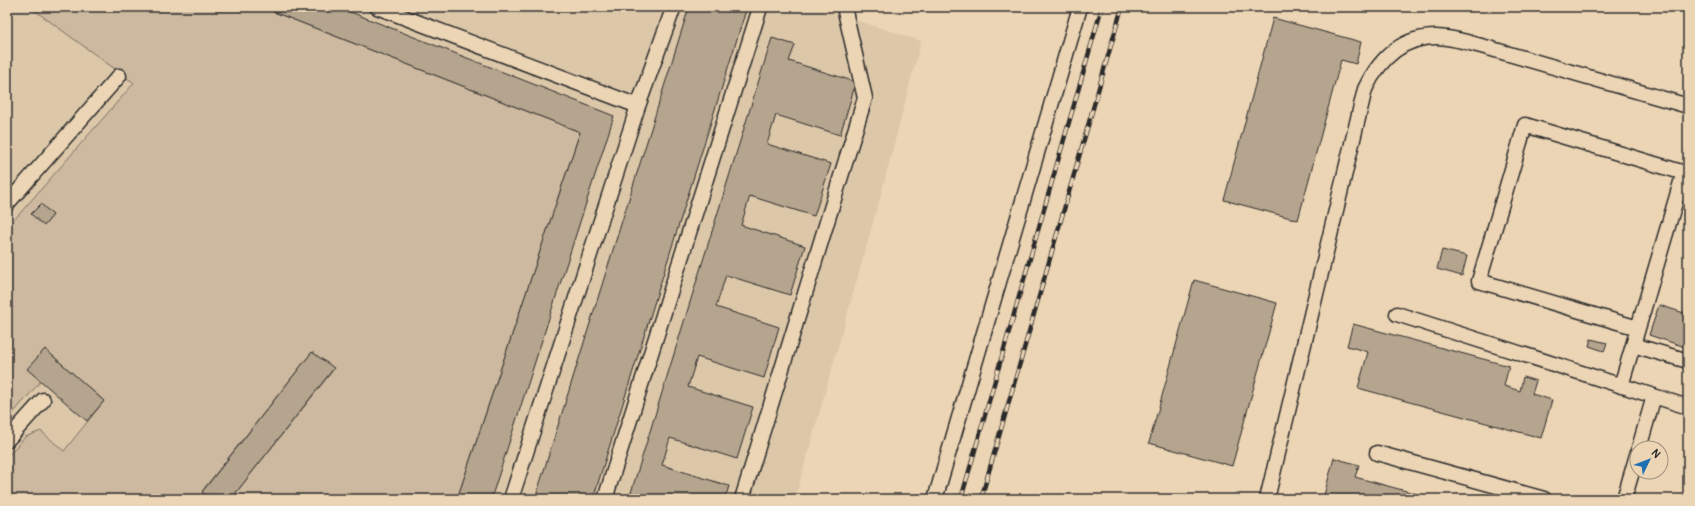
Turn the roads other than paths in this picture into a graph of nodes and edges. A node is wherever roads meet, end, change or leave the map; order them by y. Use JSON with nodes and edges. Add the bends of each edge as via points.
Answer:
{"nodes":[{"id":1,"x":377,"y":7,"type":"edge"},
{"id":2,"x":669,"y":7,"type":"edge"},
{"id":3,"x":844,"y":7,"type":"edge"},
{"id":4,"x":1080,"y":7,"type":"edge"},
{"id":5,"x":759,"y":11,"type":"dead end"},
{"id":6,"x":119,"y":76,"type":"dead end"},
{"id":7,"x":638,"y":106,"type":"junction"},
{"id":8,"x":1688,"y":106,"type":"edge"},
{"id":9,"x":1686,"y":173,"type":"edge"},
{"id":10,"x":7,"y":204,"type":"edge"},
{"id":11,"x":1397,"y":314,"type":"dead end"},
{"id":12,"x":1638,"y":328,"type":"junction"},
{"id":13,"x":1633,"y":345,"type":"junction"},
{"id":14,"x":1688,"y":361,"type":"edge"},
{"id":15,"x":1621,"y":386,"type":"junction"},
{"id":16,"x":1654,"y":396,"type":"junction"},
{"id":17,"x":43,"y":400,"type":"dead end"},
{"id":18,"x":1688,"y":407,"type":"edge"},
{"id":19,"x":7,"y":440,"type":"edge"},
{"id":20,"x":1641,"y":440,"type":"edge"},
{"id":21,"x":1377,"y":453,"type":"dead end"},
{"id":22,"x":1630,"y":480,"type":"edge"},
{"id":23,"x":511,"y":499,"type":"edge"},
{"id":24,"x":605,"y":499,"type":"edge"},
{"id":25,"x":742,"y":499,"type":"edge"},
{"id":26,"x":935,"y":499,"type":"edge"},
{"id":27,"x":1268,"y":499,"type":"edge"},
{"id":28,"x":1542,"y":499,"type":"edge"},
{"id":29,"x":1624,"y":499,"type":"edge"}],
"edges":[{"from":1,"to":7,"type":"lane"},
{"from":2,"to":7,"type":"lane","via":[[673,9]]},
{"from":3,"to":25,"type":"lane","via":[[865,98]]},
{"from":4,"to":26,"type":"lane"},
{"from":5,"to":24,"type":"lane"},
{"from":6,"to":10,"type":"lane"},
{"from":7,"to":23,"type":"lane"},
{"from":8,"to":27,"type":"lane","via":[[1454,39],[1436,37],[1417,40],[1384,58],[1365,89]]},
{"from":9,"to":12,"type":"lane"},
{"from":9,"to":12,"type":"lane","via":[[1525,125],[1479,281]]},
{"from":11,"to":15,"type":"lane"},
{"from":12,"to":13,"type":"lane"},
{"from":13,"to":14,"type":"lane"},
{"from":13,"to":15,"type":"lane"},
{"from":15,"to":16,"type":"lane"},
{"from":16,"to":18,"type":"lane"},
{"from":16,"to":20,"type":"lane"},
{"from":17,"to":19,"type":"lane"},
{"from":21,"to":28,"type":"lane"},
{"from":22,"to":29,"type":"lane"}]}
